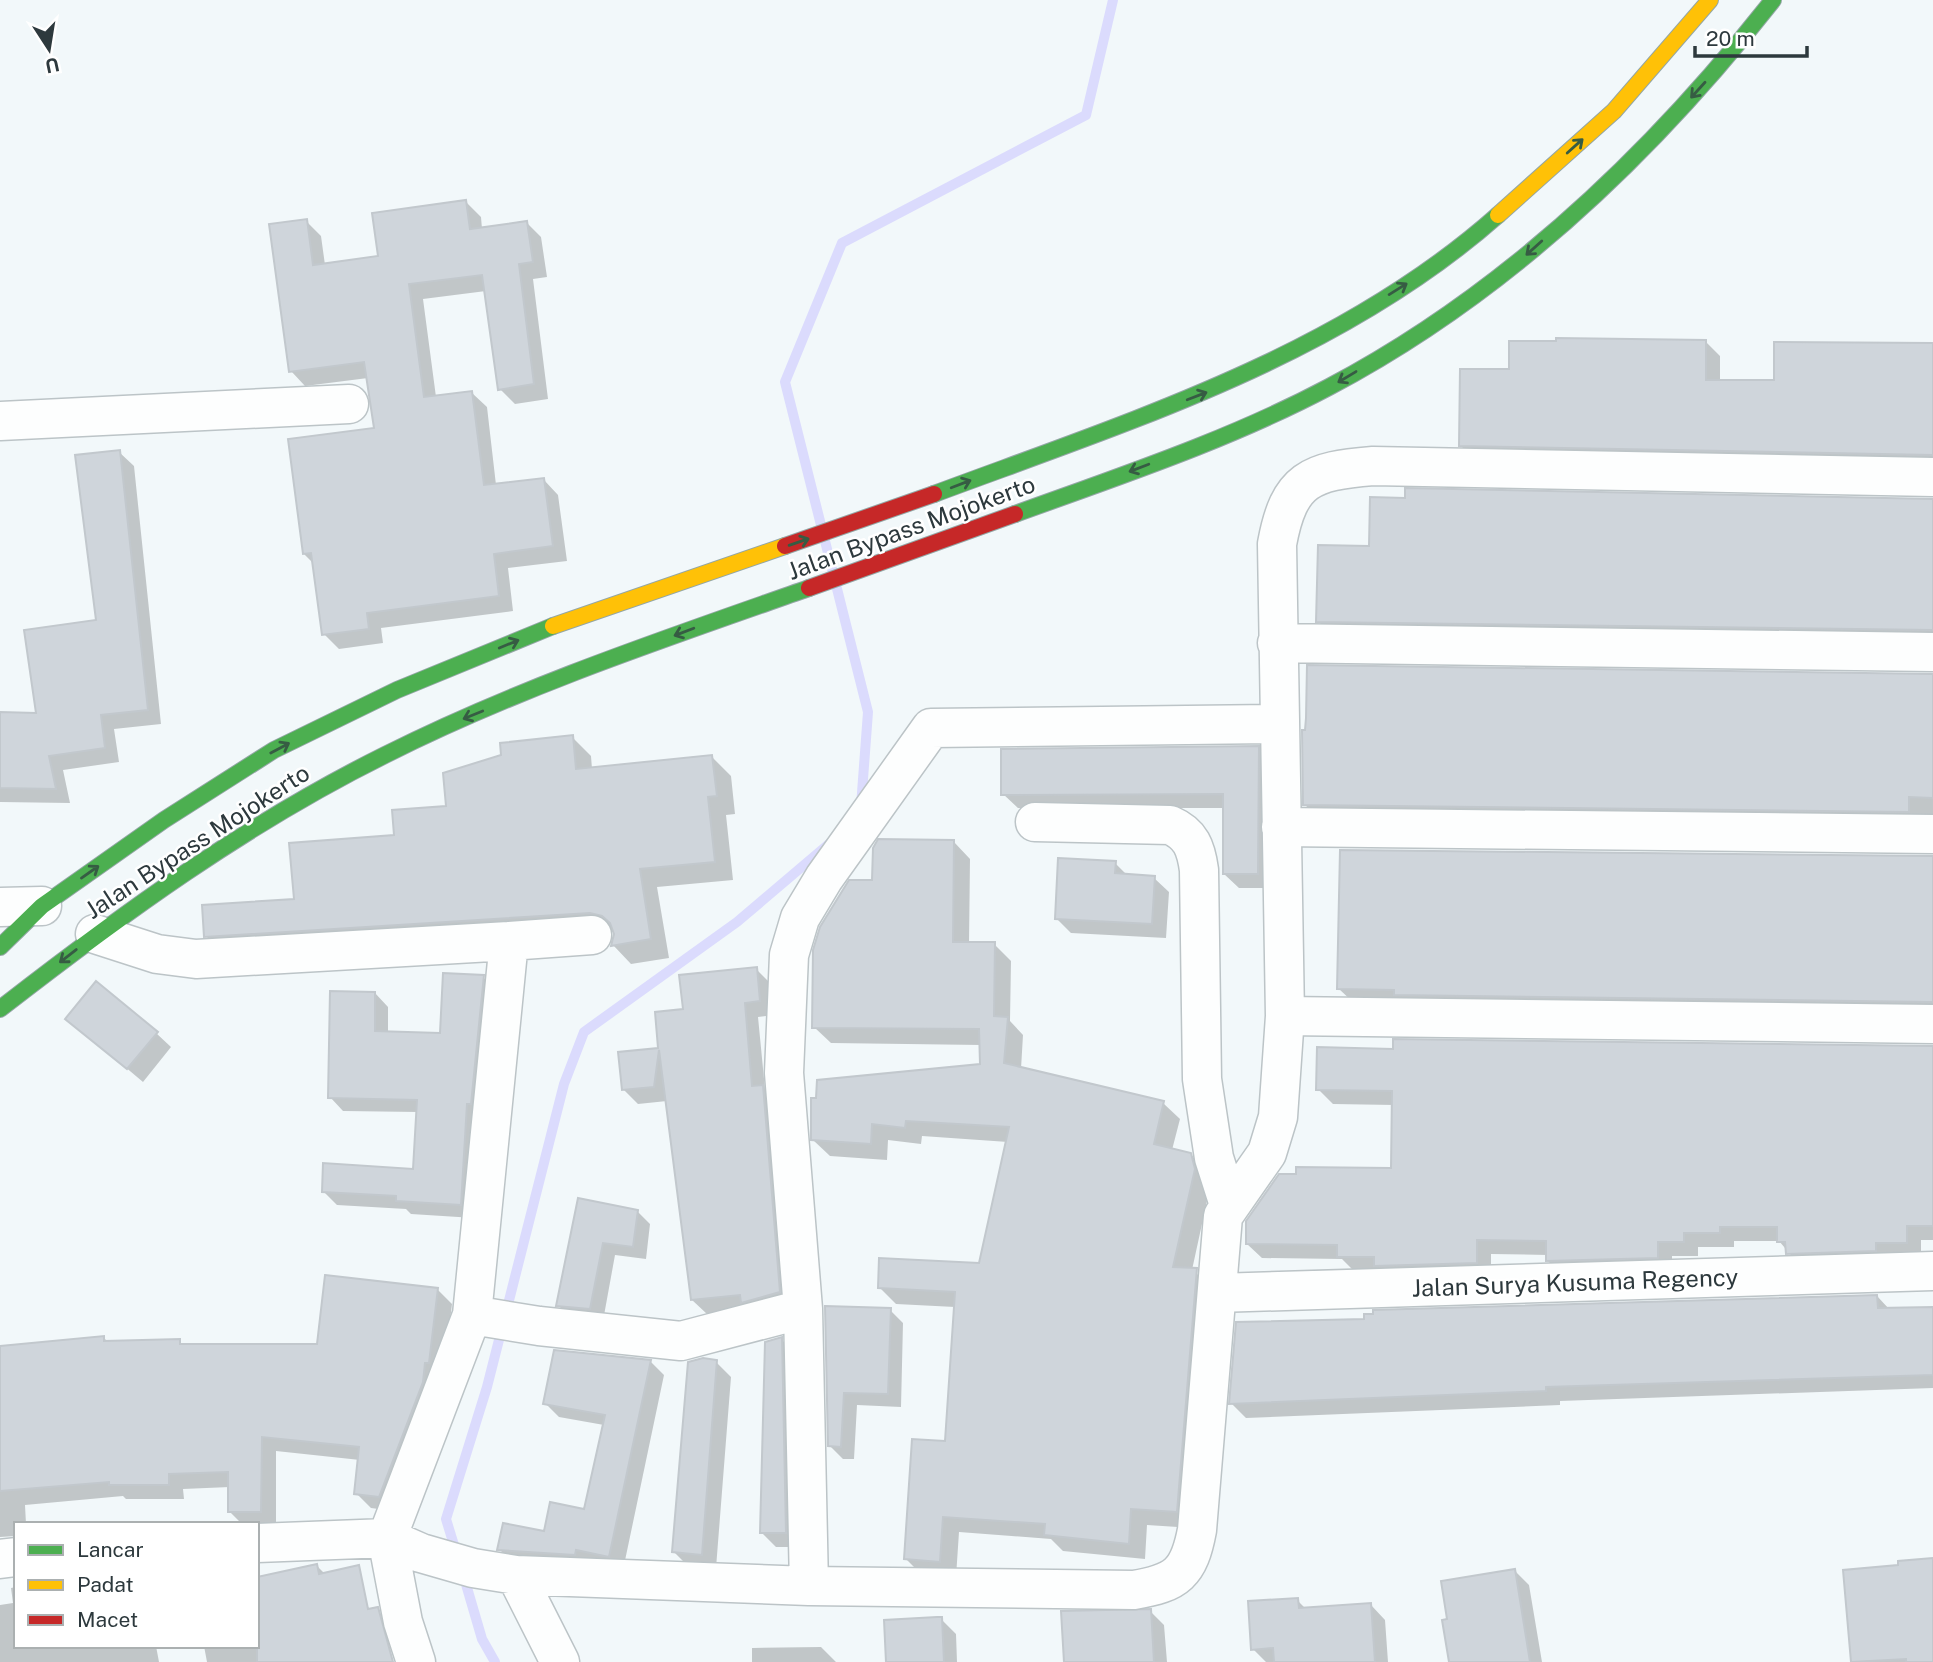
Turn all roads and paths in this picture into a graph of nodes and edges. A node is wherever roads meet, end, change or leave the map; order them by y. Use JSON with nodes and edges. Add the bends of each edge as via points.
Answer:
{"nodes":[{"id":1,"x":1710,"y":0,"type":"edge"},
{"id":2,"x":1773,"y":0,"type":"edge"},
{"id":3,"x":349,"y":404,"type":"dead end"},
{"id":4,"x":0,"y":421,"type":"edge"},
{"id":5,"x":1933,"y":477,"type":"edge"},
{"id":6,"x":1277,"y":643,"type":"junction"},
{"id":7,"x":1933,"y":652,"type":"edge"},
{"id":8,"x":1278,"y":724,"type":"junction"},
{"id":9,"x":1035,"y":822,"type":"dead end"},
{"id":10,"x":1281,"y":827,"type":"junction"},
{"id":11,"x":1933,"y":834,"type":"edge"},
{"id":12,"x":42,"y":906,"type":"junction"},
{"id":13,"x":0,"y":907,"type":"edge"},
{"id":14,"x":95,"y":934,"type":"junction"},
{"id":15,"x":592,"y":935,"type":"dead end"},
{"id":16,"x":509,"y":940,"type":"junction"},
{"id":17,"x":0,"y":947,"type":"edge"},
{"id":18,"x":0,"y":1009,"type":"edge"},
{"id":19,"x":1285,"y":1016,"type":"junction"},
{"id":20,"x":1933,"y":1024,"type":"edge"},
{"id":21,"x":1229,"y":1205,"type":"junction"},
{"id":22,"x":1933,"y":1271,"type":"edge"},
{"id":23,"x":1217,"y":1293,"type":"junction"},
{"id":24,"x":803,"y":1309,"type":"junction"},
{"id":25,"x":479,"y":1317,"type":"junction"},
{"id":26,"x":259,"y":1544,"type":"edge"},
{"id":27,"x":404,"y":1546,"type":"junction"},
{"id":28,"x":516,"y":1575,"type":"junction"},
{"id":29,"x":809,"y":1586,"type":"junction"},
{"id":30,"x":416,"y":1662,"type":"edge"},
{"id":31,"x":560,"y":1662,"type":"edge"}],
"edges":[{"from":12,"to":1,"type":"highway","name":"Jalan Bypass Mojokerto","one_way":true,"via":[[274,750],[397,690],[562,622],[898,508],[1213,390],[1305,342],[1402,288],[1485,226],[1614,111]]},
{"from":2,"to":14,"type":"highway","name":"Jalan Bypass Mojokerto","one_way":true,"via":[[1738,47],[1650,144],[1521,260],[1425,330],[1332,386],[1237,430],[902,557],[748,607],[445,727],[326,783],[230,841]]},
{"from":3,"to":4,"type":"street"},
{"from":5,"to":6,"type":"street","via":[[1340,469],[1312,478],[1292,494],[1281,519],[1276,544]]},
{"from":6,"to":7,"type":"street"},
{"from":6,"to":8,"type":"street"},
{"from":8,"to":10,"type":"street"},
{"from":8,"to":24,"type":"street","via":[[931,728],[824,878],[800,918],[789,955],[784,1073]]},
{"from":9,"to":21,"type":"street","via":[[1170,825],[1184,831],[1193,843],[1199,870],[1202,1079],[1214,1158]]},
{"from":10,"to":11,"type":"street"},
{"from":10,"to":19,"type":"street"},
{"from":12,"to":13,"type":"street"},
{"from":12,"to":17,"type":"highway","name":"Jalan Bypass Mojokerto"},
{"from":14,"to":16,"type":"street","via":[[157,954],[196,959]]},
{"from":14,"to":18,"type":"highway","name":"Jalan Bypass Mojokerto","one_way":true},
{"from":15,"to":16,"type":"street"},
{"from":16,"to":25,"type":"street"},
{"from":19,"to":20,"type":"street"},
{"from":19,"to":21,"type":"street","via":[[1275,1137]]},
{"from":21,"to":23,"type":"street","via":[[1220,1231]]},
{"from":22,"to":23,"type":"street","name":"Jalan Surya Kusuma Regency"},
{"from":23,"to":29,"type":"street","via":[[1197,1530],[1193,1554],[1172,1580],[1134,1590]]},
{"from":24,"to":25,"type":"street","via":[[681,1341]]},
{"from":24,"to":29,"type":"street"},
{"from":25,"to":27,"type":"street"},
{"from":26,"to":27,"type":"street"},
{"from":27,"to":28,"type":"street","via":[[473,1568]]},
{"from":27,"to":30,"type":"street","via":[[403,1622]]},
{"from":28,"to":29,"type":"street"},
{"from":28,"to":31,"type":"street"}]}
